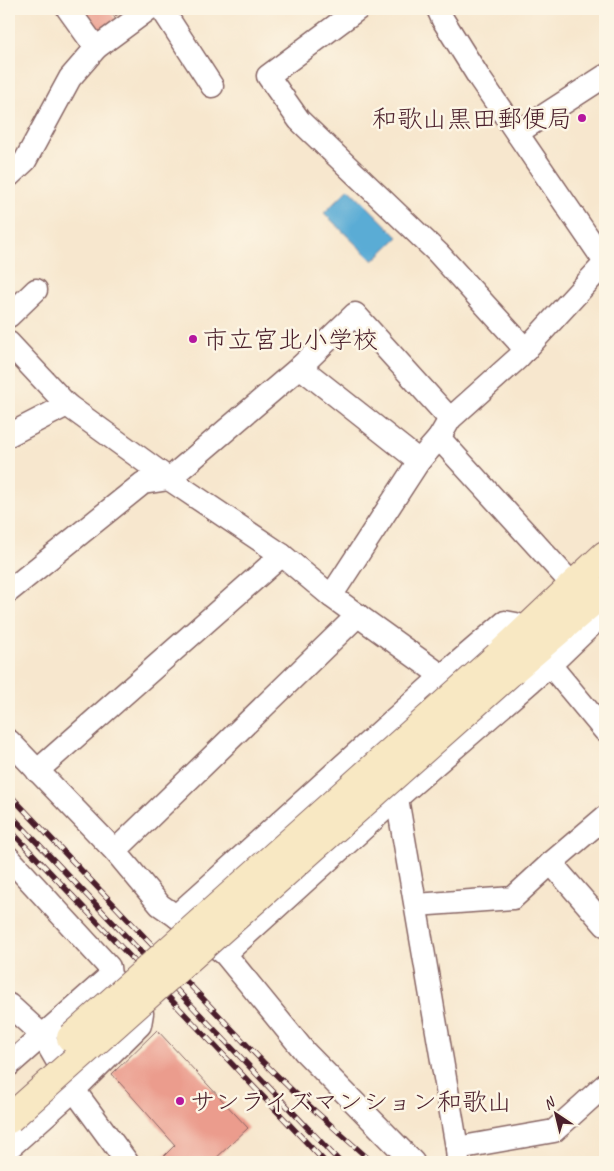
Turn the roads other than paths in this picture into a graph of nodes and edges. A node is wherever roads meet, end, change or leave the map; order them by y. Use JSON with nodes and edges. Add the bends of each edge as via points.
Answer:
{"nodes":[{"id":1,"x":68,"y":9,"type":"edge"},
{"id":2,"x":149,"y":9,"type":"edge"},
{"id":3,"x":162,"y":9,"type":"edge"},
{"id":4,"x":358,"y":9,"type":"edge"},
{"id":5,"x":438,"y":9,"type":"edge"},
{"id":6,"x":96,"y":48,"type":"junction"},
{"id":7,"x":605,"y":76,"type":"edge"},
{"id":8,"x":212,"y":86,"type":"dead end"},
{"id":9,"x":517,"y":133,"type":"junction"},
{"id":10,"x":9,"y":176,"type":"edge"},
{"id":11,"x":605,"y":262,"type":"edge"},
{"id":12,"x":36,"y":290,"type":"dead end"},
{"id":13,"x":9,"y":316,"type":"edge"},
{"id":14,"x":9,"y":343,"type":"edge"},
{"id":15,"x":526,"y":350,"type":"junction"},
{"id":16,"x":300,"y":367,"type":"junction"},
{"id":17,"x":66,"y":405,"type":"junction"},
{"id":18,"x":450,"y":419,"type":"junction"},
{"id":19,"x":9,"y":435,"type":"edge"},
{"id":20,"x":439,"y":438,"type":"junction"},
{"id":21,"x":419,"y":460,"type":"junction"},
{"id":22,"x":169,"y":479,"type":"junction"},
{"id":23,"x":282,"y":555,"type":"junction"},
{"id":24,"x":605,"y":555,"type":"edge"},
{"id":25,"x":573,"y":584,"type":"junction"},
{"id":26,"x":9,"y":591,"type":"edge"},
{"id":27,"x":605,"y":591,"type":"edge"},
{"id":28,"x":331,"y":596,"type":"junction"},
{"id":29,"x":605,"y":612,"type":"edge"},
{"id":30,"x":358,"y":615,"type":"junction"},
{"id":31,"x":537,"y":649,"type":"junction"},
{"id":32,"x":506,"y":663,"type":"junction"},
{"id":33,"x":442,"y":676,"type":"junction"},
{"id":34,"x":605,"y":731,"type":"edge"},
{"id":35,"x":9,"y":741,"type":"edge"},
{"id":36,"x":37,"y":771,"type":"junction"},
{"id":37,"x":397,"y":798,"type":"junction"},
{"id":38,"x":605,"y":817,"type":"edge"},
{"id":39,"x":115,"y":851,"type":"junction"},
{"id":40,"x":9,"y":858,"type":"edge"},
{"id":41,"x":552,"y":863,"type":"junction"},
{"id":42,"x":416,"y":905,"type":"junction"},
{"id":43,"x":176,"y":916,"type":"junction"},
{"id":44,"x":605,"y":926,"type":"edge"},
{"id":45,"x":225,"y":954,"type":"junction"},
{"id":46,"x":110,"y":976,"type":"junction"},
{"id":47,"x":9,"y":1006,"type":"edge"},
{"id":48,"x":42,"y":1035,"type":"junction"},
{"id":49,"x":9,"y":1065,"type":"edge"},
{"id":50,"x":605,"y":1085,"type":"edge"},
{"id":51,"x":74,"y":1090,"type":"junction"},
{"id":52,"x":9,"y":1094,"type":"edge"},
{"id":53,"x":9,"y":1120,"type":"edge"},
{"id":54,"x":9,"y":1148,"type":"edge"},
{"id":55,"x":457,"y":1155,"type":"edge"},
{"id":56,"x":127,"y":1162,"type":"edge"},
{"id":57,"x":413,"y":1162,"type":"edge"}],
"edges":[{"from":1,"to":6,"type":"street"},
{"from":2,"to":6,"type":"street"},
{"from":3,"to":8,"type":"street"},
{"from":4,"to":15,"type":"street","via":[[268,76],[299,120],[438,253]]},
{"from":5,"to":9,"type":"street"},
{"from":6,"to":10,"type":"street","via":[[70,78],[25,161]]},
{"from":7,"to":9,"type":"street"},
{"from":9,"to":11,"type":"street"},
{"from":11,"to":15,"type":"street"},
{"from":12,"to":13,"type":"street"},
{"from":14,"to":17,"type":"street"},
{"from":15,"to":18,"type":"street"},
{"from":16,"to":18,"type":"street","via":[[355,314]]},
{"from":16,"to":21,"type":"street"},
{"from":16,"to":22,"type":"street"},
{"from":17,"to":19,"type":"street"},
{"from":17,"to":22,"type":"street"},
{"from":18,"to":20,"type":"street"},
{"from":20,"to":21,"type":"street"},
{"from":20,"to":25,"type":"street"},
{"from":21,"to":28,"type":"street"},
{"from":22,"to":23,"type":"street"},
{"from":22,"to":26,"type":"street","via":[[143,482]]},
{"from":23,"to":28,"type":"street"},
{"from":23,"to":36,"type":"street"},
{"from":24,"to":25,"type":"street"},
{"from":25,"to":31,"type":"street"},
{"from":27,"to":31,"type":"street"},
{"from":28,"to":30,"type":"street"},
{"from":29,"to":31,"type":"street"},
{"from":30,"to":33,"type":"street"},
{"from":30,"to":39,"type":"street"},
{"from":31,"to":32,"type":"street"},
{"from":31,"to":33,"type":"street","via":[[516,624],[505,622]]},
{"from":31,"to":34,"type":"street"},
{"from":31,"to":37,"type":"street"},
{"from":32,"to":52,"type":"street","bridge":true},
{"from":32,"to":53,"type":"street","bridge":true},
{"from":33,"to":43,"type":"street"},
{"from":35,"to":36,"type":"street"},
{"from":36,"to":39,"type":"street"},
{"from":37,"to":42,"type":"street"},
{"from":37,"to":45,"type":"street"},
{"from":38,"to":41,"type":"street"},
{"from":39,"to":43,"type":"street","via":[[160,905]]},
{"from":40,"to":46,"type":"street","via":[[109,967]]},
{"from":41,"to":42,"type":"street","via":[[513,898]]},
{"from":41,"to":44,"type":"street"},
{"from":42,"to":55,"type":"street"},
{"from":43,"to":45,"type":"street"},
{"from":45,"to":57,"type":"street","via":[[305,1052]]},
{"from":46,"to":48,"type":"street"},
{"from":46,"to":51,"type":"street","via":[[142,1013],[140,1025]]},
{"from":47,"to":48,"type":"street"},
{"from":48,"to":49,"type":"street"},
{"from":48,"to":51,"type":"street"},
{"from":50,"to":55,"type":"street","via":[[554,1131]]},
{"from":51,"to":54,"type":"street"},
{"from":51,"to":56,"type":"street"}]}
